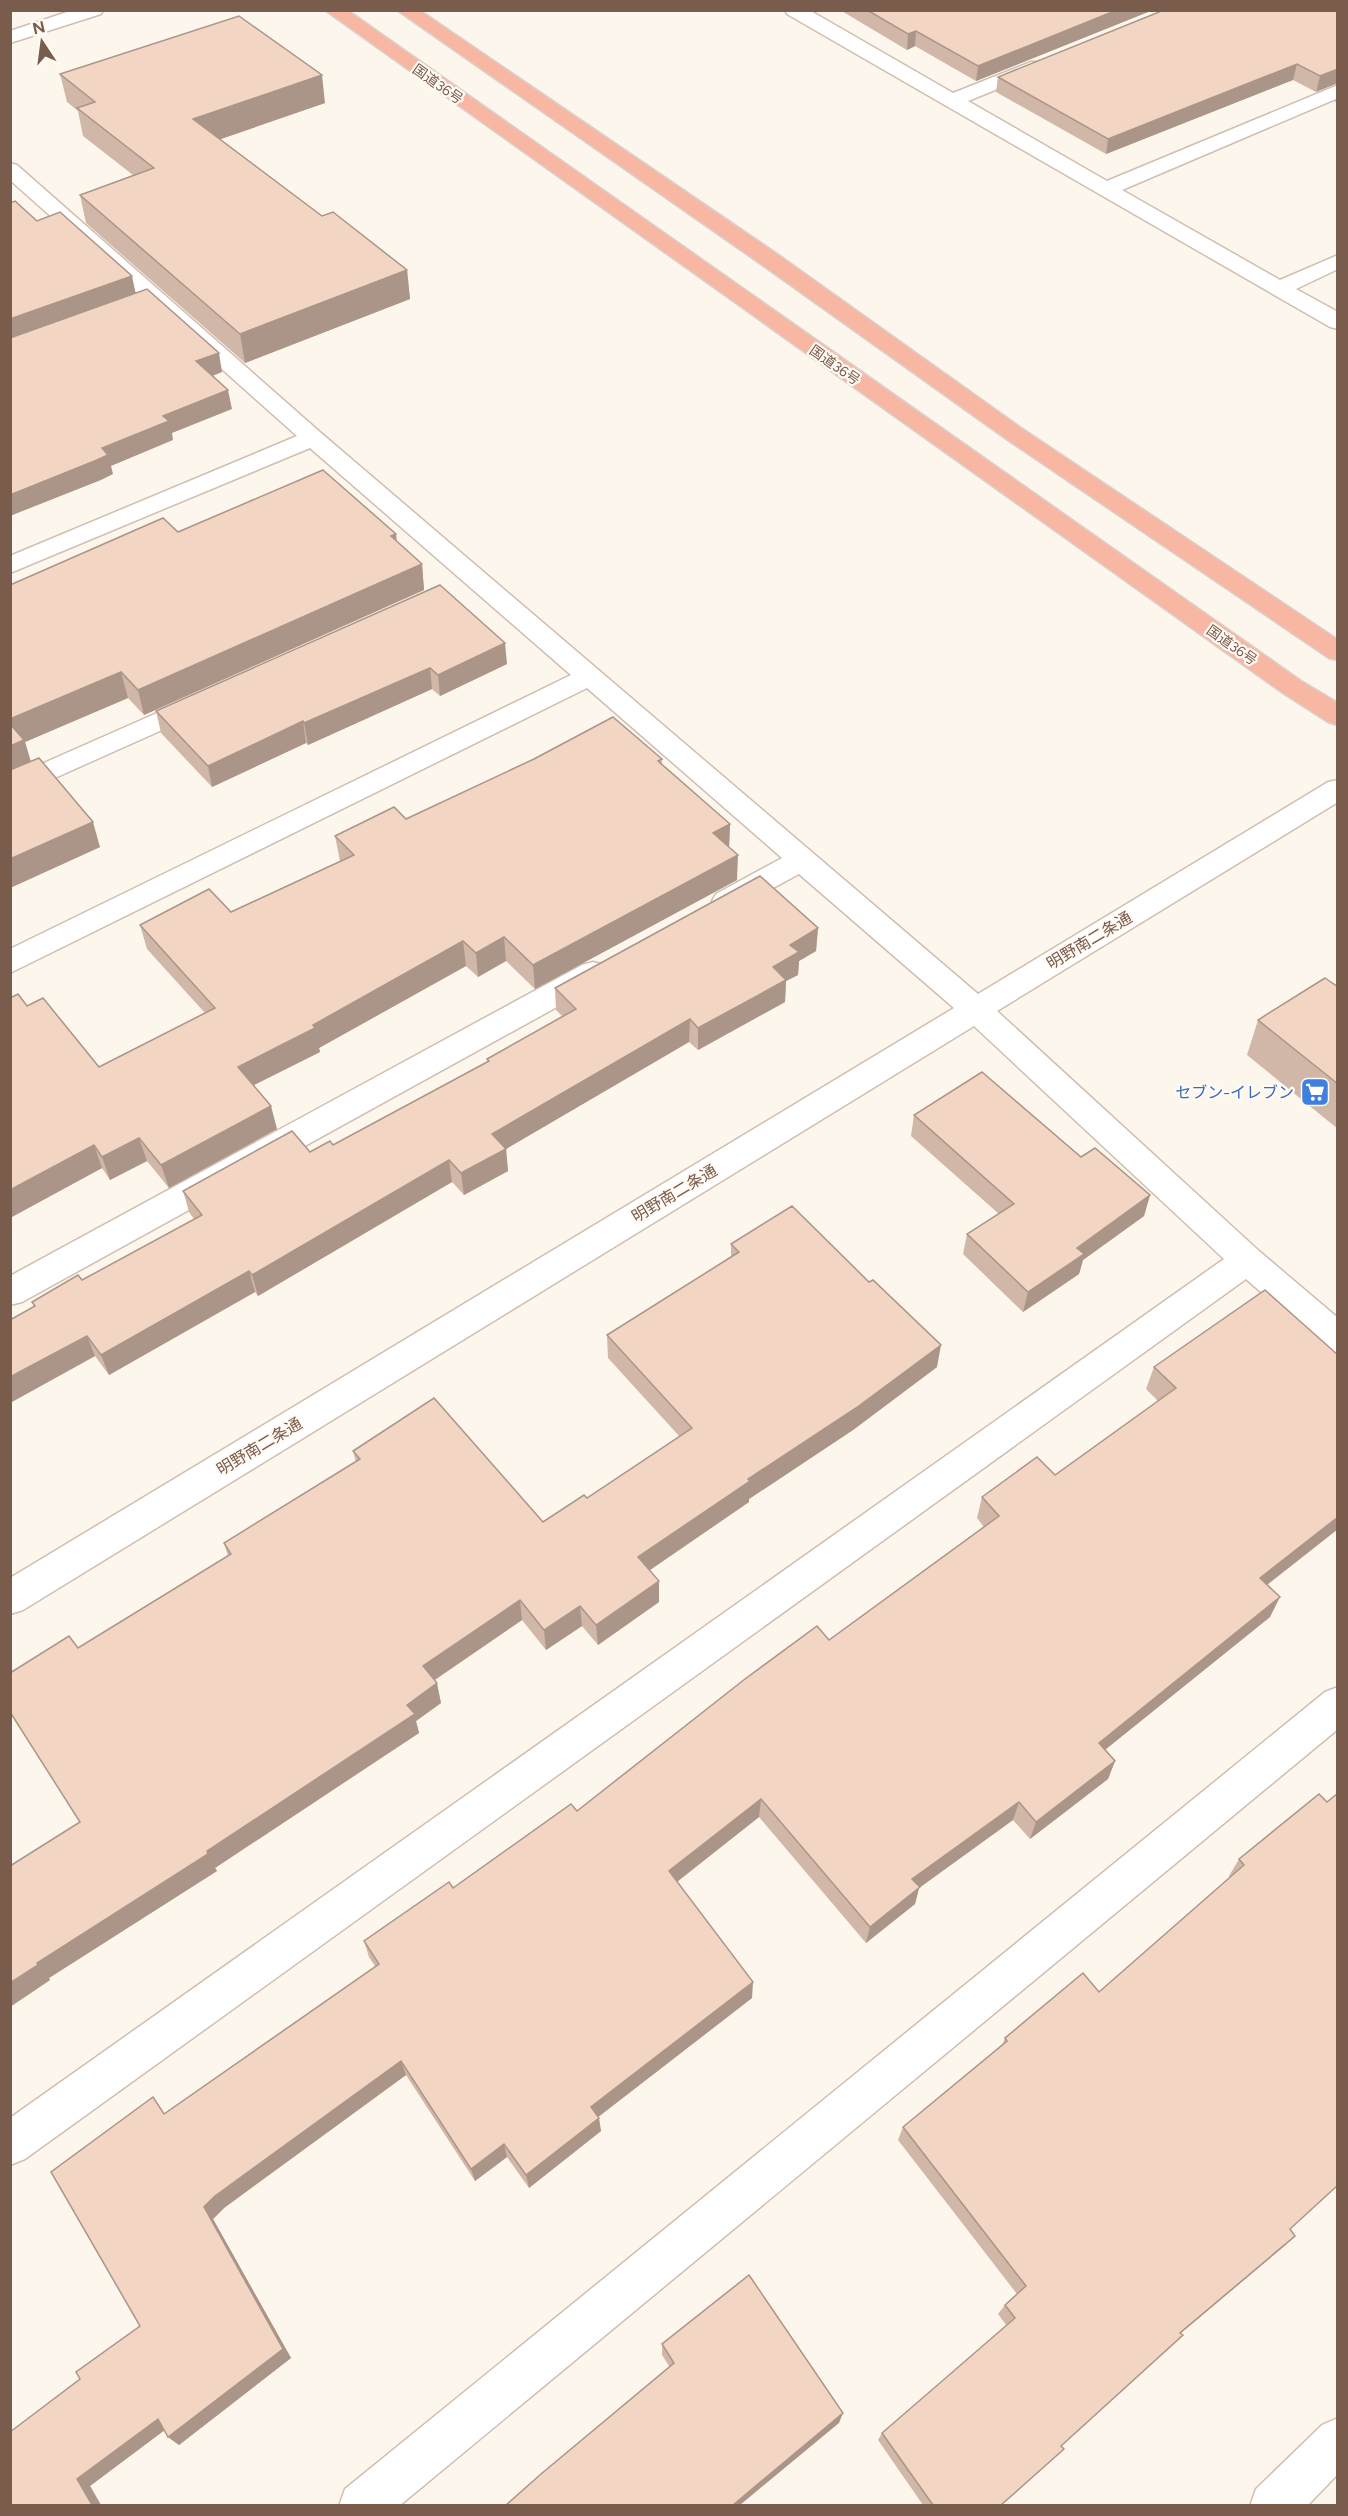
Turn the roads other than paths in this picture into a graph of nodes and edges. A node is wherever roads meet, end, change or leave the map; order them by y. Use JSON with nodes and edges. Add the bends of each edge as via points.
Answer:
{"nodes":[{"id":1,"x":94,"y":10,"type":"edge"},
{"id":2,"x":334,"y":10,"type":"edge"},
{"id":3,"x":406,"y":10,"type":"edge"},
{"id":4,"x":838,"y":10,"type":"edge"},
{"id":5,"x":803,"y":15,"type":"edge"},
{"id":6,"x":10,"y":37,"type":"edge"},
{"id":7,"x":1060,"y":57,"type":"edge"},
{"id":8,"x":1338,"y":91,"type":"edge"},
{"id":9,"x":953,"y":100,"type":"junction"},
{"id":10,"x":10,"y":169,"type":"edge"},
{"id":11,"x":1106,"y":189,"type":"junction"},
{"id":12,"x":22,"y":192,"type":"edge"},
{"id":13,"x":1338,"y":261,"type":"edge"},
{"id":14,"x":1280,"y":288,"type":"junction"},
{"id":15,"x":1338,"y":322,"type":"edge"},
{"id":16,"x":313,"y":438,"type":"junction"},
{"id":17,"x":10,"y":565,"type":"edge"},
{"id":18,"x":1338,"y":652,"type":"edge"},
{"id":19,"x":590,"y":676,"type":"junction"},
{"id":20,"x":227,"y":691,"type":"edge"},
{"id":21,"x":1338,"y":716,"type":"edge"},
{"id":22,"x":10,"y":789,"type":"edge"},
{"id":23,"x":1338,"y":789,"type":"edge"},
{"id":24,"x":803,"y":859,"type":"junction"},
{"id":25,"x":699,"y":916,"type":"edge"},
{"id":26,"x":10,"y":962,"type":"edge"},
{"id":27,"x":615,"y":962,"type":"edge"},
{"id":28,"x":975,"y":1009,"type":"junction"},
{"id":29,"x":1247,"y":1260,"type":"junction"},
{"id":30,"x":10,"y":1292,"type":"edge"},
{"id":31,"x":1338,"y":1339,"type":"edge"},
{"id":32,"x":10,"y":1598,"type":"edge"},
{"id":33,"x":1338,"y":1705,"type":"edge"},
{"id":34,"x":10,"y":2145,"type":"edge"},
{"id":35,"x":1338,"y":2441,"type":"edge"},
{"id":36,"x":362,"y":2505,"type":"edge"},
{"id":37,"x":1273,"y":2505,"type":"edge"}],
"edges":[{"from":1,"to":6,"type":"street"},
{"from":2,"to":21,"type":"highway","name":"国道36号"},
{"from":3,"to":18,"type":"highway","via":[[769,259],[1013,433]]},
{"from":4,"to":5,"type":"street"},
{"from":5,"to":9,"type":"street"},
{"from":7,"to":9,"type":"street"},
{"from":8,"to":11,"type":"street"},
{"from":9,"to":11,"type":"street"},
{"from":10,"to":12,"type":"street"},
{"from":11,"to":14,"type":"street"},
{"from":12,"to":16,"type":"street","via":[[143,302]]},
{"from":13,"to":14,"type":"street"},
{"from":14,"to":15,"type":"street"},
{"from":16,"to":17,"type":"street"},
{"from":16,"to":19,"type":"street","via":[[464,584]]},
{"from":19,"to":24,"type":"street"},
{"from":19,"to":26,"type":"street"},
{"from":20,"to":22,"type":"street"},
{"from":23,"to":28,"type":"street","name":"明野南二条通"},
{"from":24,"to":25,"type":"street"},
{"from":24,"to":28,"type":"street"},
{"from":27,"to":30,"type":"street"},
{"from":28,"to":29,"type":"street"},
{"from":28,"to":32,"type":"street","name":"明野南二条通"},
{"from":29,"to":31,"type":"street"},
{"from":29,"to":34,"type":"street"},
{"from":33,"to":36,"type":"street"},
{"from":35,"to":37,"type":"street"}]}
